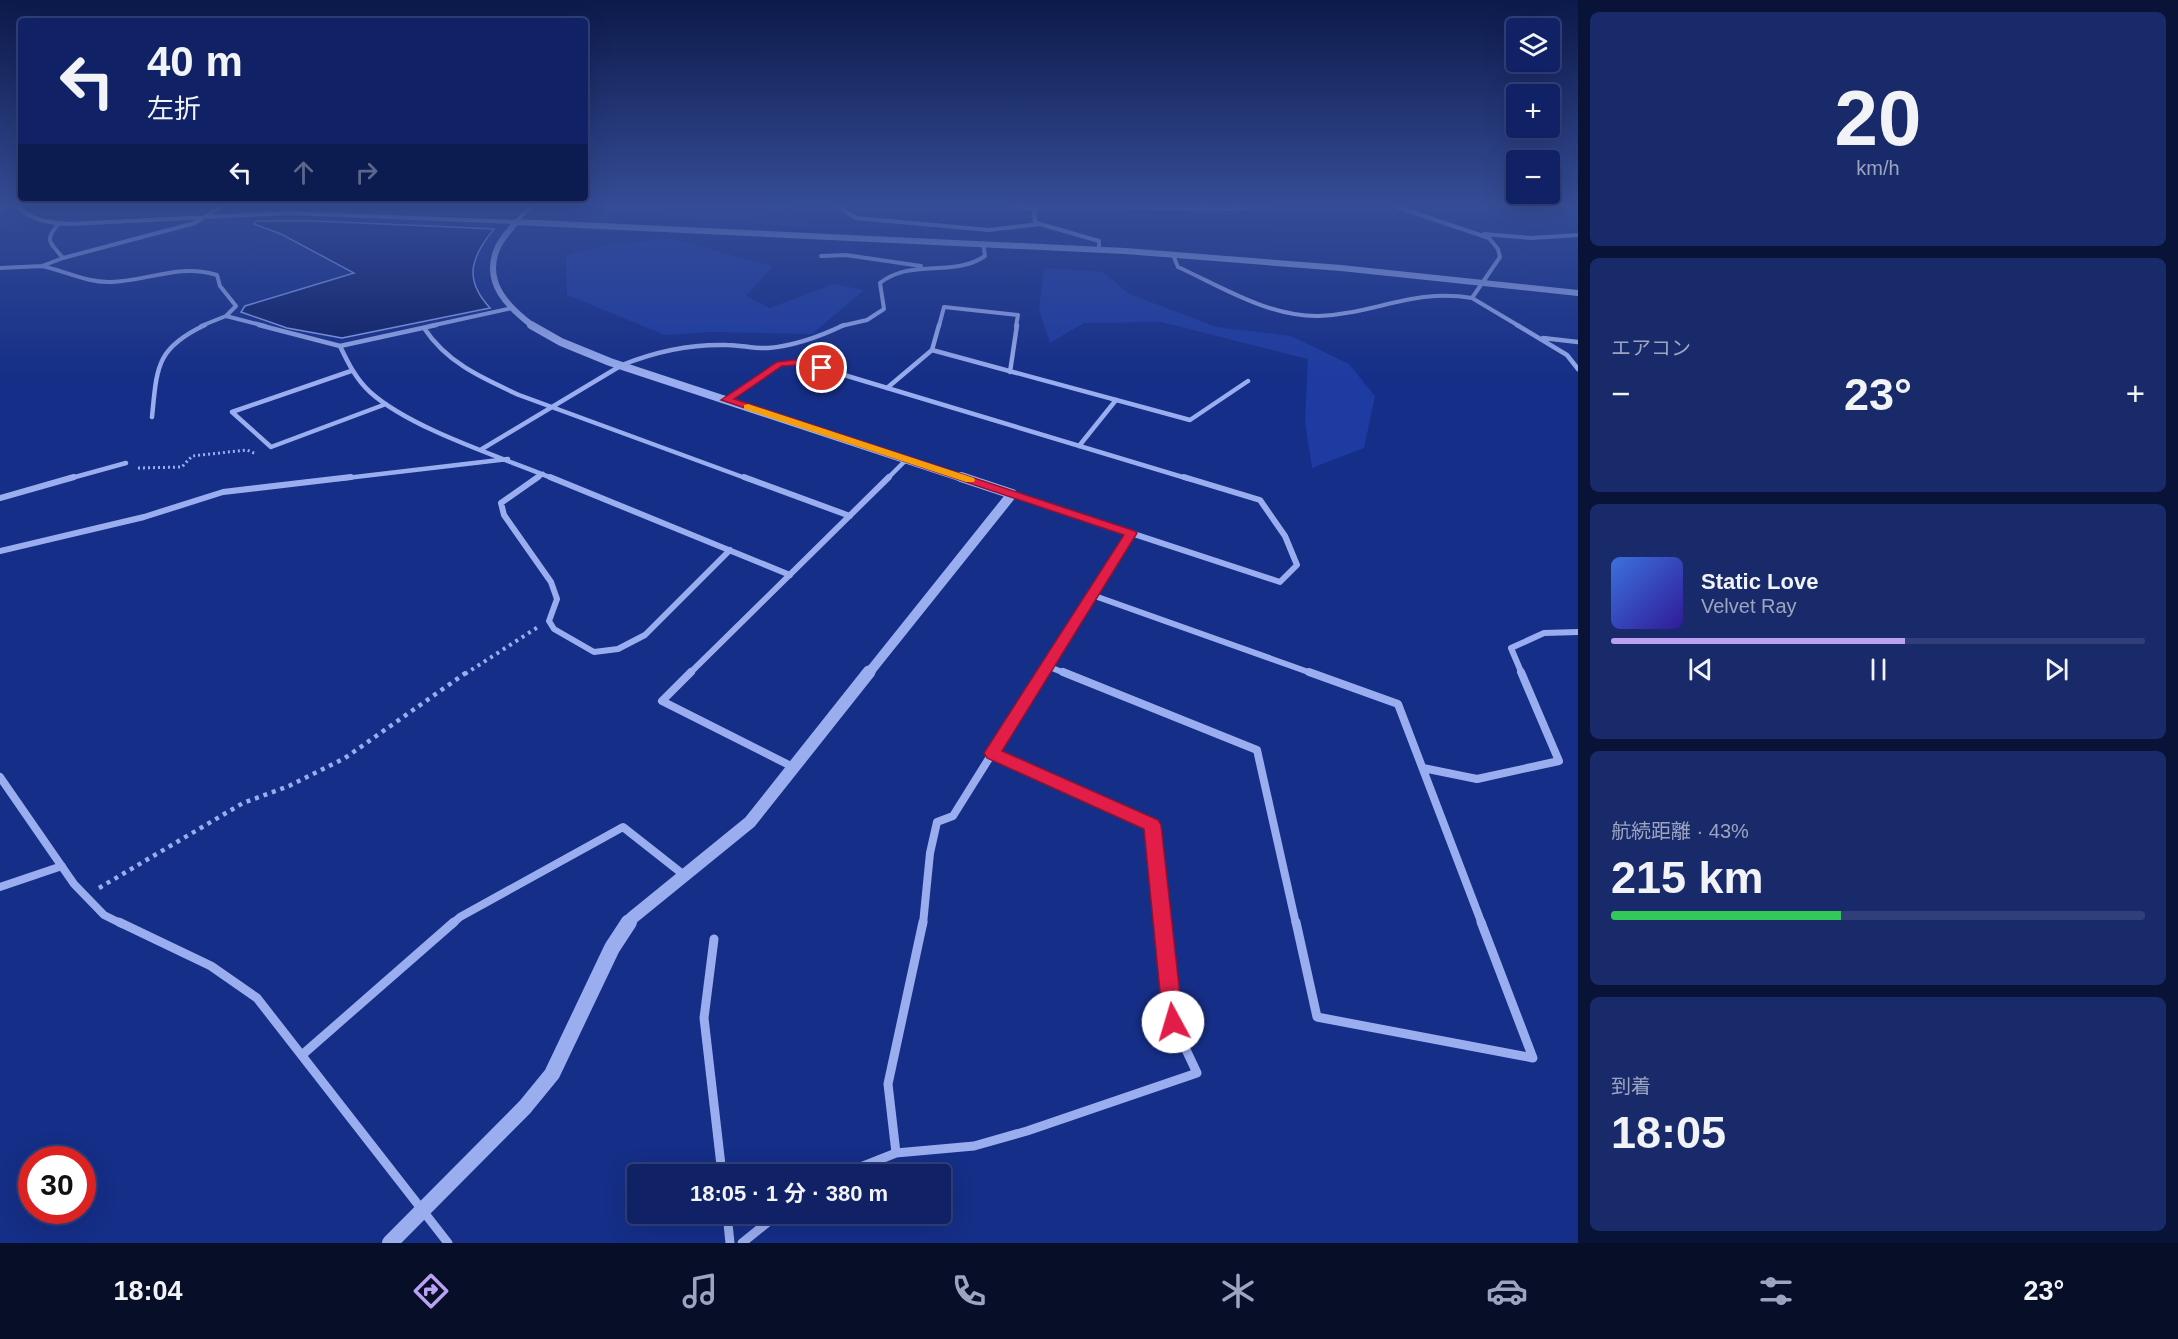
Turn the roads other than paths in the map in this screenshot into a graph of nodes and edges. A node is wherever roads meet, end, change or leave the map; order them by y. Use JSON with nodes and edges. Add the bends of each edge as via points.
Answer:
{"nodes":[{"id":1,"x":47,"y":264,"type":"edge"},
{"id":2,"x":493,"y":264,"type":"edge"},
{"id":3,"x":904,"y":264,"type":"edge"},
{"id":4,"x":972,"y":264,"type":"edge"},
{"id":5,"x":1177,"y":264,"type":"edge"},
{"id":6,"x":1277,"y":264,"type":"edge"},
{"id":7,"x":1496,"y":264,"type":"edge"},
{"id":8,"x":42,"y":266,"type":"junction"},
{"id":9,"x":0,"y":268,"type":"edge"},
{"id":10,"x":930,"y":268,"type":"junction"},
{"id":11,"x":1485,"y":282,"type":"junction"},
{"id":12,"x":1578,"y":293,"type":"edge"},
{"id":13,"x":1472,"y":297,"type":"junction"},
{"id":14,"x":512,"y":308,"type":"junction"},
{"id":15,"x":226,"y":316,"type":"junction"},
{"id":16,"x":424,"y":328,"type":"junction"},
{"id":17,"x":1540,"y":337,"type":"junction"},
{"id":18,"x":1578,"y":342,"type":"edge"},
{"id":19,"x":340,"y":346,"type":"junction"},
{"id":20,"x":932,"y":350,"type":"junction"},
{"id":21,"x":622,"y":366,"type":"junction"},
{"id":22,"x":1578,"y":369,"type":"edge"},
{"id":23,"x":351,"y":370,"type":"junction"},
{"id":24,"x":1010,"y":372,"type":"junction"},
{"id":25,"x":1248,"y":381,"type":"dead end"},
{"id":26,"x":887,"y":388,"type":"junction"},
{"id":27,"x":726,"y":400,"type":"junction"},
{"id":28,"x":1116,"y":400,"type":"junction"},
{"id":29,"x":386,"y":404,"type":"junction"},
{"id":30,"x":553,"y":407,"type":"junction"},
{"id":31,"x":152,"y":417,"type":"dead end"},
{"id":32,"x":1079,"y":446,"type":"junction"},
{"id":33,"x":482,"y":449,"type":"junction"},
{"id":34,"x":508,"y":459,"type":"junction"},
{"id":35,"x":907,"y":459,"type":"junction"},
{"id":36,"x":126,"y":463,"type":"road end"},
{"id":37,"x":543,"y":474,"type":"junction"},
{"id":38,"x":1012,"y":494,"type":"junction"},
{"id":39,"x":0,"y":498,"type":"edge"},
{"id":40,"x":850,"y":516,"type":"junction"},
{"id":41,"x":1131,"y":533,"type":"junction"},
{"id":42,"x":730,"y":550,"type":"junction"},
{"id":43,"x":0,"y":551,"type":"edge"},
{"id":44,"x":790,"y":575,"type":"junction"},
{"id":45,"x":1092,"y":595,"type":"junction"},
{"id":46,"x":1578,"y":632,"type":"edge"},
{"id":47,"x":1047,"y":666,"type":"junction"},
{"id":48,"x":992,"y":753,"type":"junction"},
{"id":49,"x":794,"y":767,"type":"junction"},
{"id":50,"x":1423,"y":768,"type":"junction"},
{"id":51,"x":0,"y":777,"type":"edge"},
{"id":52,"x":62,"y":866,"type":"junction"},
{"id":53,"x":684,"y":875,"type":"junction"},
{"id":54,"x":0,"y":887,"type":"edge"},
{"id":55,"x":714,"y":939,"type":"dead end"},
{"id":56,"x":302,"y":1055,"type":"junction"},
{"id":57,"x":896,"y":1153,"type":"junction"},
{"id":58,"x":721,"y":1164,"type":"edge"},
{"id":59,"x":868,"y":1164,"type":"edge"},
{"id":60,"x":423,"y":1211,"type":"junction"},
{"id":61,"x":728,"y":1224,"type":"edge"},
{"id":62,"x":766,"y":1224,"type":"edge"},
{"id":63,"x":390,"y":1243,"type":"edge"},
{"id":64,"x":448,"y":1243,"type":"edge"},
{"id":65,"x":730,"y":1243,"type":"edge"},
{"id":66,"x":742,"y":1243,"type":"edge"}],
"edges":[{"from":1,"to":8,"type":"street"},
{"from":2,"to":14,"type":"street","via":[[491,271],[496,284]]},
{"from":3,"to":10,"type":"street"},
{"from":4,"to":10,"type":"street"},
{"from":5,"to":13,"type":"street","via":[[1268,306],[1304,315],[1331,315],[1411,296],[1452,293]]},
{"from":6,"to":11,"type":"street"},
{"from":7,"to":11,"type":"street"},
{"from":8,"to":9,"type":"street"},
{"from":8,"to":15,"type":"street","via":[[103,282],[183,269],[208,271],[216,275],[218,286],[234,300],[236,306]]},
{"from":10,"to":21,"type":"street","via":[[886,276],[880,283],[884,309],[867,320],[845,324],[823,335],[772,348],[726,345],[669,351]]},
{"from":11,"to":12,"type":"street"},
{"from":11,"to":13,"type":"street"},
{"from":13,"to":17,"type":"street"},
{"from":14,"to":16,"type":"street"},
{"from":14,"to":21,"type":"street","via":[[550,338]]},
{"from":15,"to":19,"type":"street"},
{"from":15,"to":31,"type":"street","via":[[185,332],[169,344],[157,373]]},
{"from":16,"to":19,"type":"street"},
{"from":16,"to":30,"type":"street","via":[[458,365]]},
{"from":17,"to":18,"type":"street"},
{"from":17,"to":22,"type":"street","via":[[1567,355]]},
{"from":19,"to":23,"type":"street"},
{"from":20,"to":24,"type":"street"},
{"from":20,"to":24,"type":"street","via":[[944,307],[1018,315]]},
{"from":20,"to":26,"type":"street"},
{"from":21,"to":27,"type":"street"},
{"from":21,"to":30,"type":"street"},
{"from":23,"to":29,"type":"street"},
{"from":23,"to":29,"type":"street","via":[[232,412],[271,447]]},
{"from":24,"to":28,"type":"street"},
{"from":25,"to":28,"type":"street","via":[[1190,420]]},
{"from":26,"to":27,"type":"street","via":[[801,362],[780,364]]},
{"from":26,"to":32,"type":"street"},
{"from":27,"to":35,"type":"street"},
{"from":28,"to":32,"type":"street"},
{"from":29,"to":33,"type":"street"},
{"from":30,"to":33,"type":"street"},
{"from":30,"to":40,"type":"street"},
{"from":32,"to":41,"type":"street","via":[[1260,500],[1285,536],[1297,565],[1280,582]]},
{"from":33,"to":34,"type":"street"},
{"from":34,"to":37,"type":"street"},
{"from":34,"to":43,"type":"street","via":[[223,492],[144,518]]},
{"from":35,"to":38,"type":"street"},
{"from":35,"to":40,"type":"street"},
{"from":36,"to":39,"type":"street"},
{"from":37,"to":42,"type":"street"},
{"from":37,"to":42,"type":"street","via":[[501,503],[504,515],[551,582],[557,599],[549,621],[554,629],[594,652],[618,649],[645,635]]},
{"from":38,"to":41,"type":"street"},
{"from":38,"to":49,"type":"street"},
{"from":40,"to":44,"type":"street"},
{"from":41,"to":45,"type":"street"},
{"from":42,"to":44,"type":"street"},
{"from":44,"to":49,"type":"street","via":[[663,701]]},
{"from":45,"to":47,"type":"street"},
{"from":45,"to":50,"type":"street","via":[[1398,704]]},
{"from":46,"to":50,"type":"street","via":[[1544,633],[1511,648],[1558,761],[1477,778]]},
{"from":47,"to":48,"type":"street"},
{"from":47,"to":50,"type":"street","via":[[1257,750],[1317,1017],[1533,1058]]},
{"from":48,"to":57,"type":"street","via":[[953,816],[937,822],[925,914],[888,1084]]},
{"from":48,"to":57,"type":"street","via":[[1152,825],[1173,1022],[1197,1073],[974,1146]]},
{"from":49,"to":53,"type":"street","via":[[750,822]]},
{"from":51,"to":52,"type":"street"},
{"from":52,"to":54,"type":"street"},
{"from":52,"to":56,"type":"street","via":[[104,915],[211,966],[257,998]]},
{"from":53,"to":56,"type":"street","via":[[623,827],[460,917]]},
{"from":53,"to":60,"type":"street","via":[[632,918],[612,948],[552,1074]]},
{"from":55,"to":58,"type":"street","via":[[704,1018]]},
{"from":56,"to":60,"type":"street"},
{"from":57,"to":59,"type":"street"},
{"from":60,"to":63,"type":"street"},
{"from":60,"to":64,"type":"street"},
{"from":61,"to":65,"type":"street"},
{"from":62,"to":66,"type":"street"}]}
